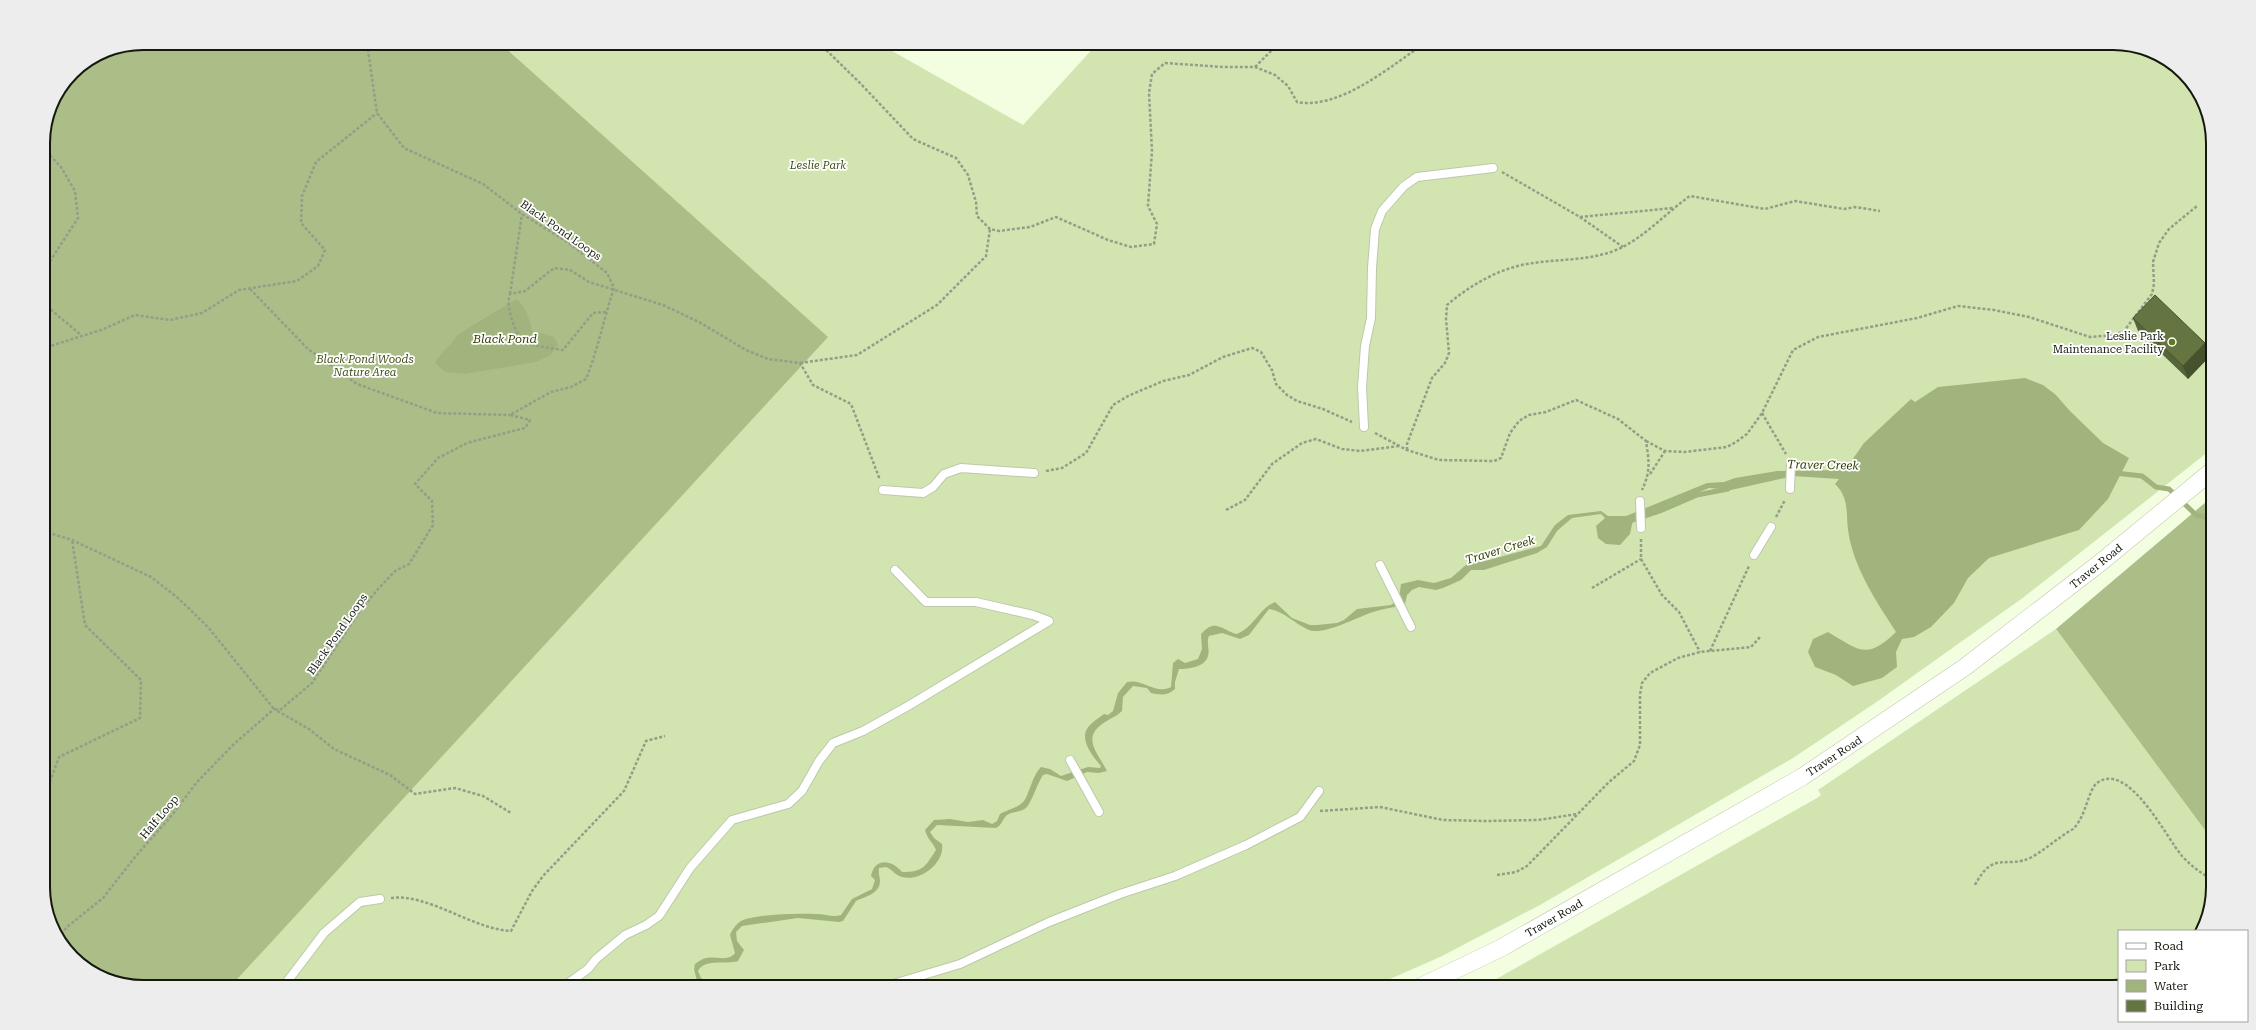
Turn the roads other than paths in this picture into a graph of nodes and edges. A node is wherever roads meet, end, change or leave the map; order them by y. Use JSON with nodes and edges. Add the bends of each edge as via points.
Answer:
{"nodes":[{"id":1,"x":1493,"y":168,"type":"road end"},
{"id":2,"x":1364,"y":427,"type":"dead end"},
{"id":3,"x":1791,"y":463,"type":"road end"},
{"id":4,"x":1034,"y":473,"type":"dead end"},
{"id":5,"x":2206,"y":476,"type":"edge"},
{"id":6,"x":1790,"y":489,"type":"road end"},
{"id":7,"x":883,"y":490,"type":"road end"},
{"id":8,"x":1640,"y":501,"type":"dead end"},
{"id":9,"x":1770,"y":527,"type":"road end"},
{"id":10,"x":1641,"y":528,"type":"road end"},
{"id":11,"x":1754,"y":555,"type":"road end"},
{"id":12,"x":1380,"y":566,"type":"dead end"},
{"id":13,"x":895,"y":570,"type":"dead end"},
{"id":14,"x":1411,"y":627,"type":"dead end"},
{"id":15,"x":1070,"y":760,"type":"dead end"},
{"id":16,"x":1319,"y":791,"type":"dead end"},
{"id":17,"x":1099,"y":812,"type":"dead end"},
{"id":18,"x":380,"y":899,"type":"road end"},
{"id":19,"x":288,"y":980,"type":"edge"},
{"id":20,"x":573,"y":980,"type":"edge"},
{"id":21,"x":906,"y":980,"type":"edge"},
{"id":22,"x":1435,"y":980,"type":"edge"}],
"edges":[{"from":1,"to":2,"type":"lane","via":[[1417,177],[1404,186],[1382,211],[1376,229],[1371,318],[1365,346],[1362,387]]},
{"from":3,"to":6,"type":"lane"},
{"from":4,"to":7,"type":"lane","via":[[961,468],[944,474],[923,492]]},
{"from":5,"to":22,"type":"street","name":"Traver Road","via":[[2045,607],[1965,668],[1802,777],[1501,948]]},
{"from":8,"to":10,"type":"lane"},
{"from":9,"to":11,"type":"lane"},
{"from":12,"to":14,"type":"lane"},
{"from":13,"to":20,"type":"lane","via":[[926,602],[976,602],[1048,621],[908,706],[852,736],[833,743],[802,791],[788,804],[732,820],[690,868],[659,916],[625,935]]},
{"from":15,"to":17,"type":"lane"},
{"from":16,"to":21,"type":"lane","via":[[1304,813],[1287,825],[1180,874],[1049,922],[960,964]]},
{"from":18,"to":19,"type":"lane","via":[[360,902],[324,933]]}]}
